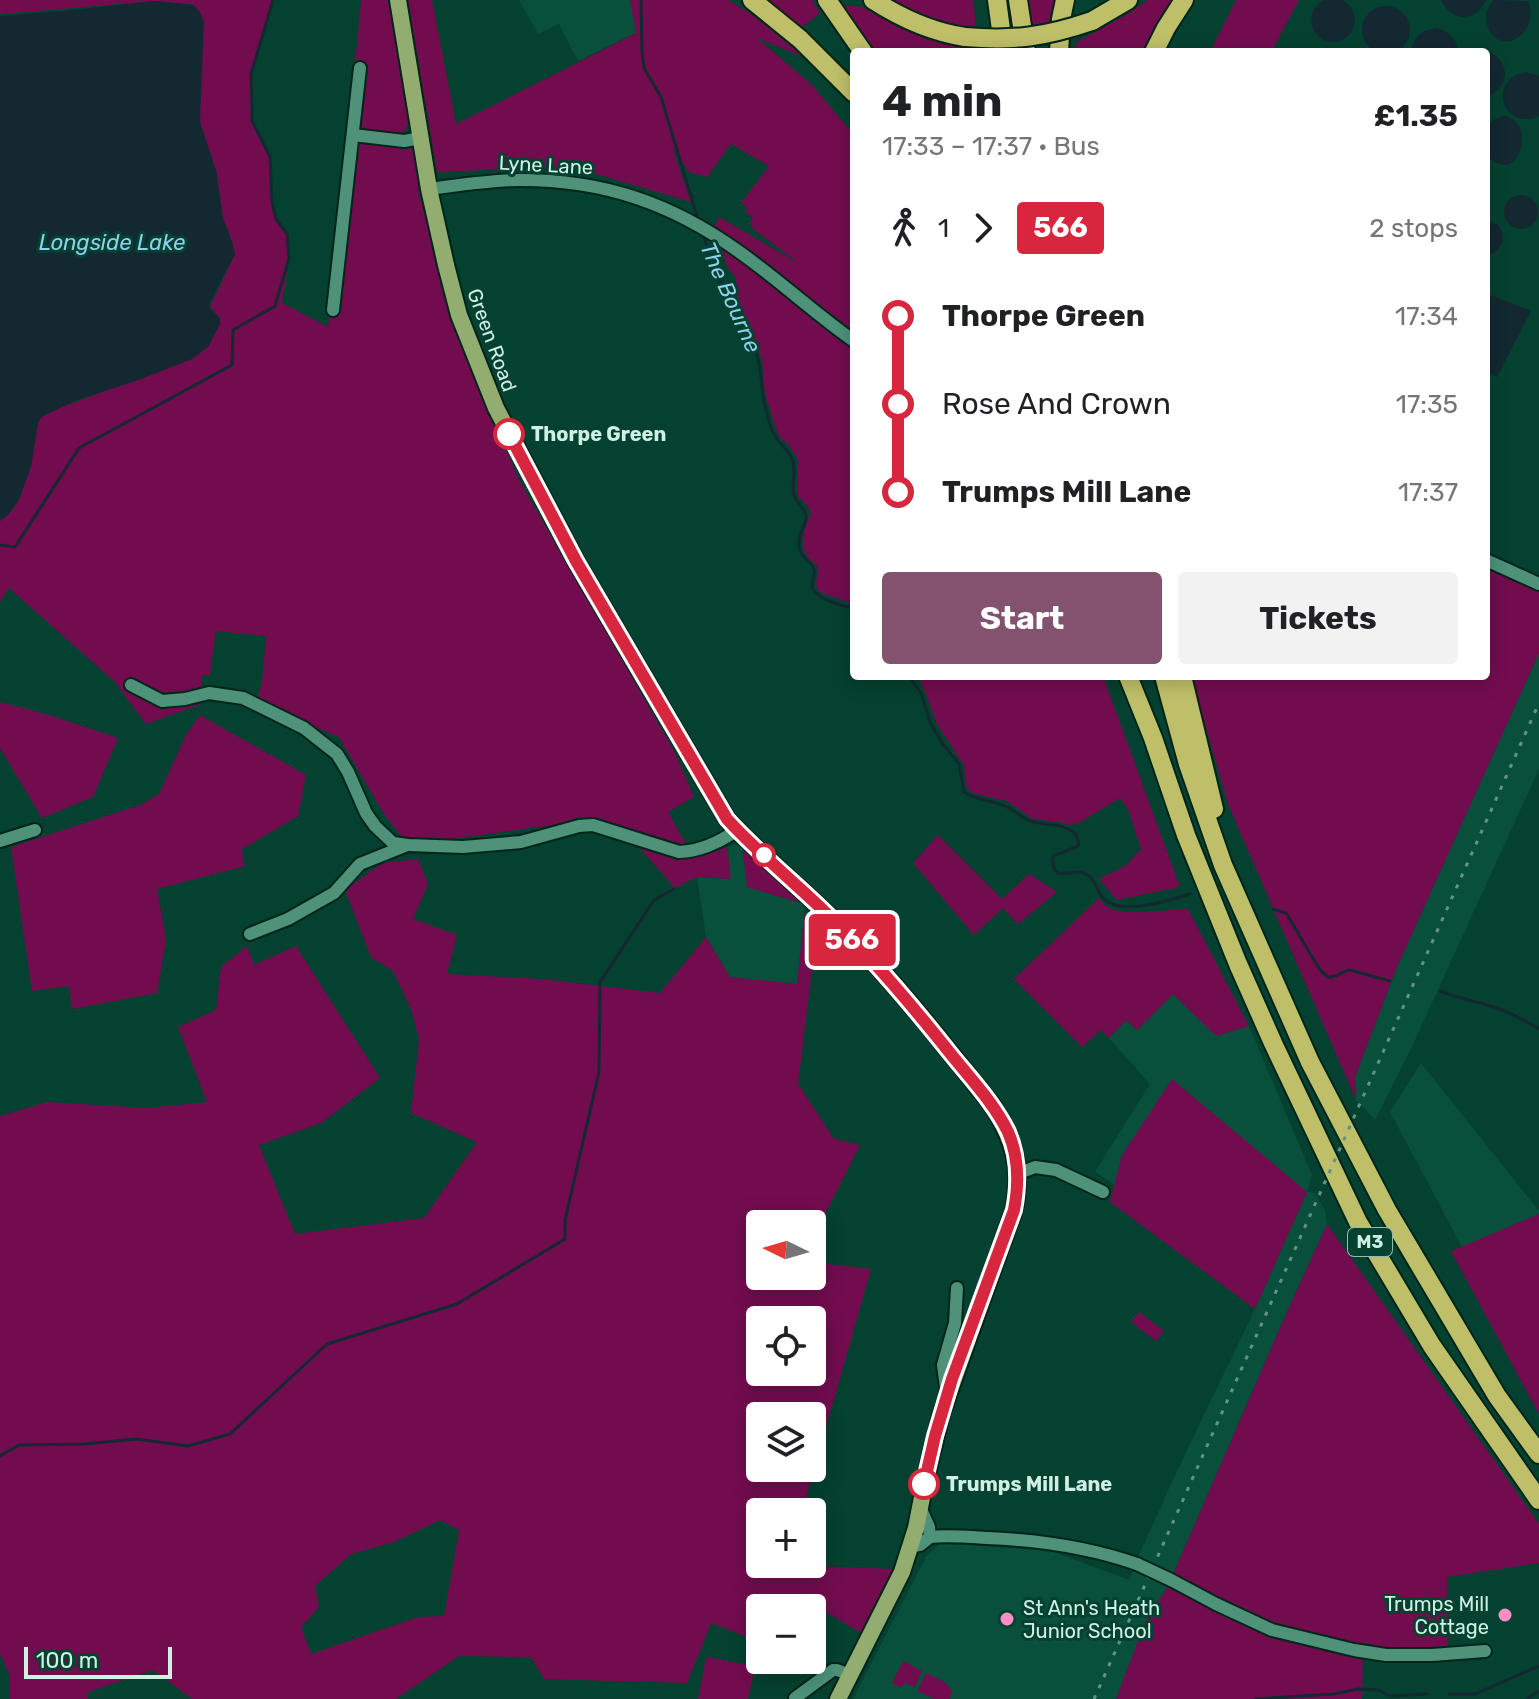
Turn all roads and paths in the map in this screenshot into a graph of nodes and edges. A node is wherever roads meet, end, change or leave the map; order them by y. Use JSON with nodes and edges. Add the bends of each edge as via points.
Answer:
{"nodes":[{"id":1,"x":398,"y":0,"type":"edge"},
{"id":2,"x":752,"y":0,"type":"edge"},
{"id":3,"x":827,"y":0,"type":"edge"},
{"id":4,"x":873,"y":0,"type":"edge"},
{"id":5,"x":997,"y":0,"type":"edge"},
{"id":6,"x":1018,"y":0,"type":"edge"},
{"id":7,"x":1065,"y":0,"type":"edge"},
{"id":8,"x":1128,"y":0,"type":"edge"},
{"id":9,"x":1184,"y":0,"type":"edge"},
{"id":10,"x":860,"y":48,"type":"edge"},
{"id":11,"x":1003,"y":48,"type":"edge"},
{"id":12,"x":1025,"y":48,"type":"edge"},
{"id":13,"x":1059,"y":48,"type":"edge"},
{"id":14,"x":1156,"y":48,"type":"edge"},
{"id":15,"x":360,"y":68,"type":"dead end"},
{"id":16,"x":850,"y":89,"type":"edge"},
{"id":17,"x":353,"y":135,"type":"junction"},
{"id":18,"x":421,"y":138,"type":"junction"},
{"id":19,"x":429,"y":189,"type":"junction"},
{"id":20,"x":333,"y":310,"type":"dead end"},
{"id":21,"x":850,"y":338,"type":"edge"},
{"id":22,"x":1490,"y":562,"type":"edge"},
{"id":23,"x":1539,"y":584,"type":"edge"},
{"id":24,"x":1130,"y":680,"type":"edge"},
{"id":25,"x":1138,"y":680,"type":"edge"},
{"id":26,"x":1165,"y":680,"type":"edge"},
{"id":27,"x":1183,"y":680,"type":"edge"},
{"id":28,"x":131,"y":685,"type":"dead end"},
{"id":29,"x":1153,"y":738,"type":"junction"},
{"id":30,"x":35,"y":830,"type":"dead end"},
{"id":31,"x":737,"y":830,"type":"junction"},
{"id":32,"x":0,"y":841,"type":"edge"},
{"id":33,"x":408,"y":845,"type":"junction"},
{"id":34,"x":1223,"y":865,"type":"junction"},
{"id":35,"x":250,"y":934,"type":"dead end"},
{"id":36,"x":1017,"y":1174,"type":"junction"},
{"id":37,"x":1103,"y":1192,"type":"dead end"},
{"id":38,"x":957,"y":1288,"type":"dead end"},
{"id":39,"x":947,"y":1395,"type":"junction"},
{"id":40,"x":1539,"y":1454,"type":"edge"},
{"id":41,"x":1539,"y":1500,"type":"edge"},
{"id":42,"x":920,"y":1507,"type":"junction"},
{"id":43,"x":930,"y":1537,"type":"junction"},
{"id":44,"x":911,"y":1547,"type":"junction"},
{"id":45,"x":1485,"y":1651,"type":"dead end"},
{"id":46,"x":850,"y":1675,"type":"junction"},
{"id":47,"x":795,"y":1698,"type":"edge"},
{"id":48,"x":838,"y":1699,"type":"edge"}],
"edges":[{"from":1,"to":18,"type":"main road","name":"Green Road"},
{"from":2,"to":16,"type":"highway"},
{"from":3,"to":10,"type":"highway"},
{"from":4,"to":8,"type":"highway","bridge":true,"via":[[915,24],[952,35],[997,39],[1065,30]]},
{"from":5,"to":11,"type":"highway"},
{"from":6,"to":12,"type":"highway"},
{"from":7,"to":13,"type":"highway"},
{"from":9,"to":14,"type":"highway"},
{"from":15,"to":17,"type":"street"},
{"from":17,"to":18,"type":"street"},
{"from":17,"to":20,"type":"street"},
{"from":18,"to":19,"type":"main road","name":"Green Road"},
{"from":19,"to":21,"type":"street","name":"Lyne Lane","via":[[520,180],[583,184],[640,198],[711,233]]},
{"from":19,"to":31,"type":"main road","name":"Green Road","via":[[459,315],[496,408],[591,587]]},
{"from":22,"to":23,"type":"street"},
{"from":24,"to":29,"type":"highway"},
{"from":25,"to":29,"type":"highway","number":"M3"},
{"from":26,"to":34,"type":"highway","number":"M3"},
{"from":27,"to":34,"type":"highway"},
{"from":28,"to":33,"type":"street","via":[[162,701],[209,693],[243,698],[304,728],[337,754],[375,826],[393,843]]},
{"from":29,"to":41,"type":"highway","number":"M3","via":[[1238,964],[1358,1222],[1432,1346]]},
{"from":30,"to":32,"type":"street"},
{"from":31,"to":33,"type":"street","via":[[691,852],[593,825],[521,842]]},
{"from":31,"to":36,"type":"main road","name":"Green Road","via":[[885,975],[994,1108],[1008,1133]]},
{"from":33,"to":35,"type":"street","via":[[360,864],[334,893]]},
{"from":34,"to":40,"type":"highway","number":"M3","via":[[1310,1062],[1387,1210],[1497,1396]]},
{"from":36,"to":37,"type":"street","via":[[1035,1167],[1056,1170]]},
{"from":36,"to":39,"type":"main road","name":"Green Road","via":[[1006,1236]]},
{"from":38,"to":39,"type":"street","via":[[955,1323],[943,1365]]},
{"from":39,"to":42,"type":"main road","name":"Green Road"},
{"from":42,"to":43,"type":"street"},
{"from":42,"to":44,"type":"main road","name":"Green Road"},
{"from":43,"to":44,"type":"street"},
{"from":43,"to":45,"type":"street","bridge":true,"via":[[1022,1539],[1105,1553],[1272,1630],[1354,1650],[1386,1655]]},
{"from":44,"to":46,"type":"main road","name":"Green Road"},
{"from":46,"to":47,"type":"street","via":[[833,1670]]},
{"from":46,"to":48,"type":"main road","name":"Green Road"}]}
